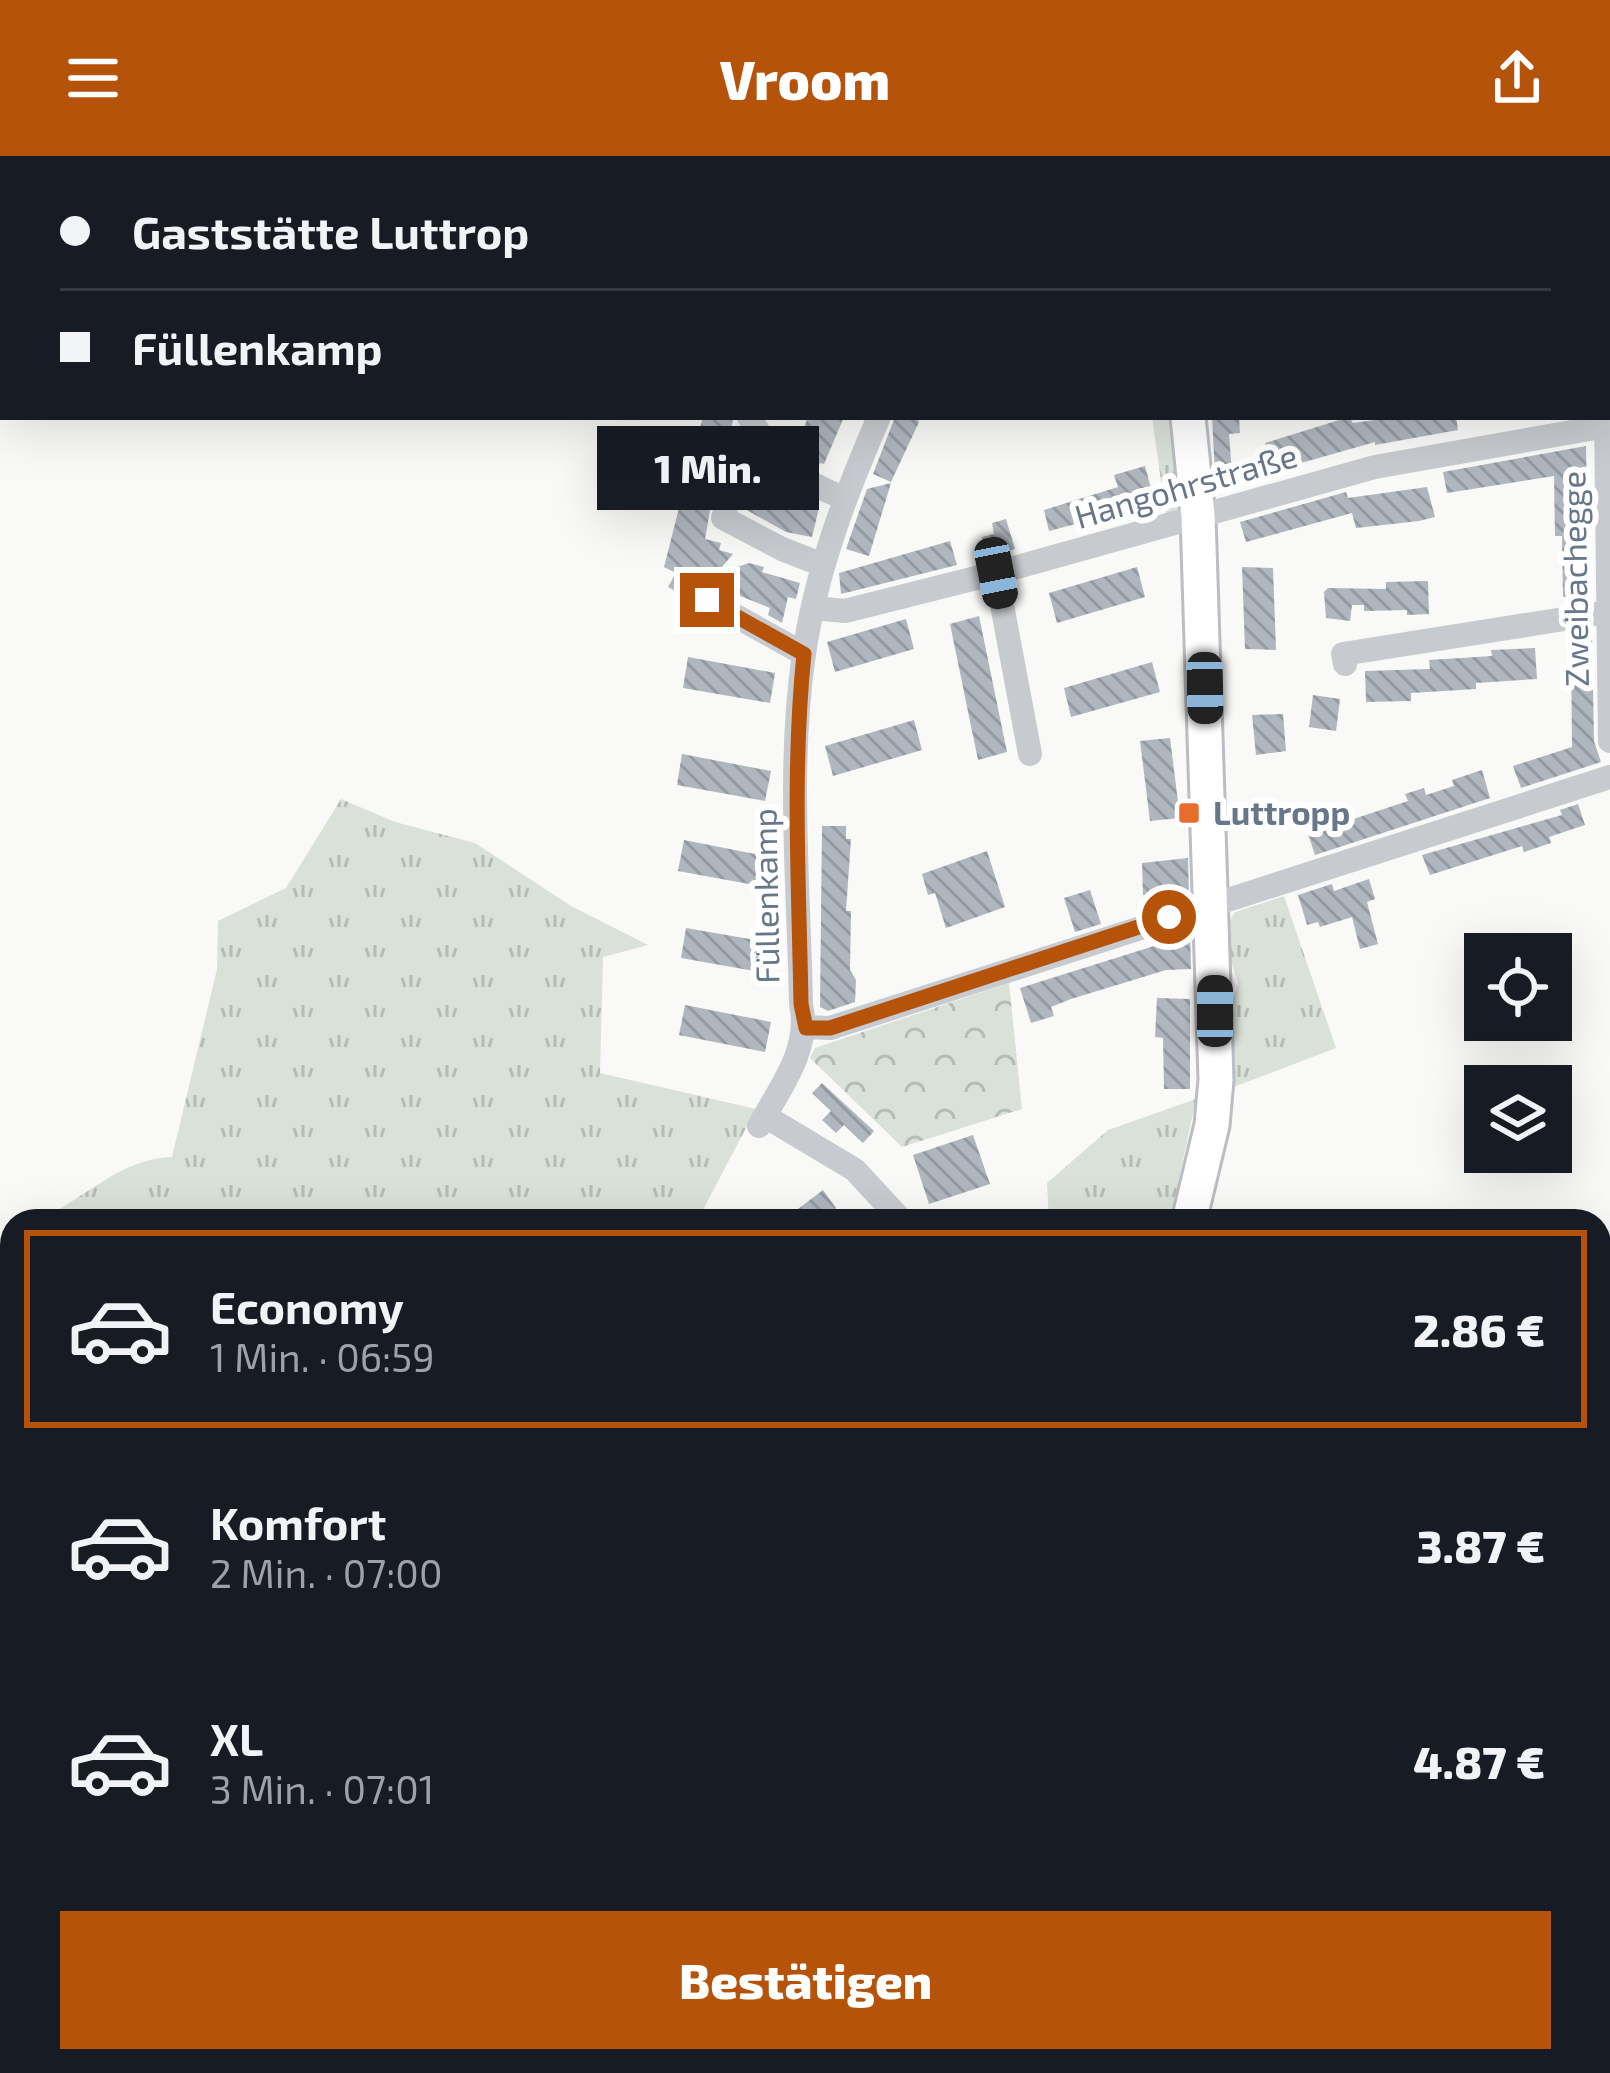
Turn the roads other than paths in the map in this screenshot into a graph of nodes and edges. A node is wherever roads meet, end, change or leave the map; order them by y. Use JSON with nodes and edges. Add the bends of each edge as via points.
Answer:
{"nodes":[{"id":1,"x":751,"y":420,"type":"edge"},
{"id":2,"x":878,"y":420,"type":"edge"},
{"id":3,"x":1188,"y":420,"type":"edge"},
{"id":4,"x":1606,"y":422,"type":"edge"},
{"id":5,"x":730,"y":498,"type":"dead end"},
{"id":6,"x":845,"y":498,"type":"junction"},
{"id":7,"x":1198,"y":516,"type":"junction"},
{"id":8,"x":823,"y":565,"type":"junction"},
{"id":9,"x":996,"y":573,"type":"junction"},
{"id":10,"x":707,"y":600,"type":"dead end"},
{"id":11,"x":813,"y":608,"type":"junction"},
{"id":12,"x":1607,"y":612,"type":"edge"},
{"id":13,"x":804,"y":654,"type":"junction"},
{"id":14,"x":1345,"y":664,"type":"dead end"},
{"id":15,"x":1610,"y":741,"type":"edge"},
{"id":16,"x":1030,"y":754,"type":"dead end"},
{"id":17,"x":1610,"y":777,"type":"edge"},
{"id":18,"x":1212,"y":904,"type":"junction"},
{"id":19,"x":806,"y":1028,"type":"junction"},
{"id":20,"x":891,"y":1209,"type":"edge"},
{"id":21,"x":1192,"y":1209,"type":"edge"}],
"edges":[{"from":1,"to":6,"type":"street","via":[[782,465]]},
{"from":2,"to":6,"type":"street","name":"Füllenkamp"},
{"from":3,"to":7,"type":"main road"},
{"from":4,"to":7,"type":"street","name":"Hangohrstraße","via":[[1375,467]]},
{"from":4,"to":12,"type":"street","name":"Zweibachegge"},
{"from":5,"to":8,"type":"street","via":[[724,518]]},
{"from":6,"to":8,"type":"street","name":"Füllenkamp"},
{"from":7,"to":9,"type":"street","name":"Hangohrstraße"},
{"from":7,"to":18,"type":"main road"},
{"from":8,"to":11,"type":"street","name":"Füllenkamp"},
{"from":9,"to":11,"type":"street","name":"Hangohrstraße","via":[[845,611]]},
{"from":9,"to":16,"type":"street"},
{"from":10,"to":13,"type":"street"},
{"from":11,"to":13,"type":"street","name":"Füllenkamp"},
{"from":12,"to":14,"type":"street","via":[[1343,654]]},
{"from":12,"to":15,"type":"street","name":"Zweibachegge"},
{"from":13,"to":19,"type":"street","name":"Füllenkamp","via":[[797,779]]},
{"from":17,"to":18,"type":"street"},
{"from":18,"to":19,"type":"street","via":[[830,1028]]},
{"from":18,"to":21,"type":"main road","via":[[1216,1080]]},
{"from":19,"to":20,"type":"street","name":"Füllenkamp","via":[[762,1121],[855,1170]]}]}
